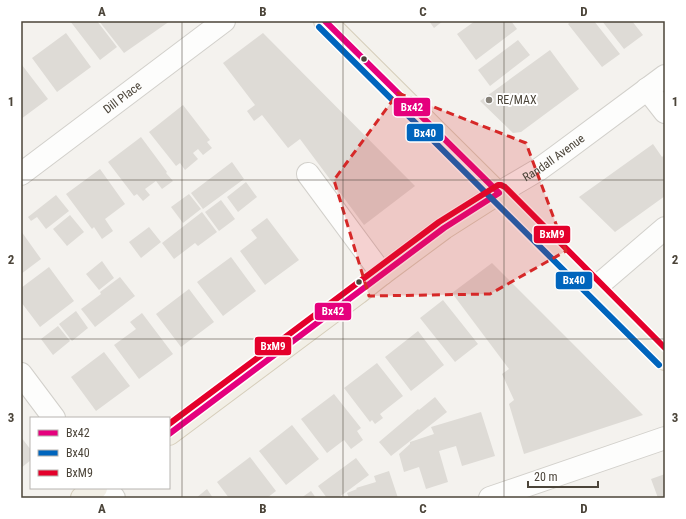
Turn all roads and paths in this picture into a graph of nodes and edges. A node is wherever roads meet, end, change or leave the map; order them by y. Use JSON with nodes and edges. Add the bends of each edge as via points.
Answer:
{"nodes":[{"id":1,"x":224,"y":21,"type":"edge"},
{"id":2,"x":324,"y":21,"type":"edge"},
{"id":3,"x":665,"y":76,"type":"edge"},
{"id":4,"x":647,"y":89,"type":"junction"},
{"id":5,"x":665,"y":112,"type":"edge"},
{"id":6,"x":21,"y":174,"type":"edge"},
{"id":7,"x":308,"y":174,"type":"dead end"},
{"id":8,"x":499,"y":193,"type":"junction"},
{"id":9,"x":665,"y":228,"type":"edge"},
{"id":10,"x":382,"y":274,"type":"junction"},
{"id":11,"x":594,"y":289,"type":"junction"},
{"id":12,"x":665,"y":359,"type":"edge"},
{"id":13,"x":21,"y":374,"type":"edge"},
{"id":14,"x":53,"y":417,"type":"edge"},
{"id":15,"x":170,"y":433,"type":"edge"},
{"id":16,"x":665,"y":438,"type":"edge"},
{"id":17,"x":95,"y":489,"type":"edge"},
{"id":18,"x":107,"y":489,"type":"edge"},
{"id":19,"x":82,"y":498,"type":"edge"},
{"id":20,"x":114,"y":498,"type":"edge"},
{"id":21,"x":490,"y":498,"type":"edge"}],
"edges":[{"from":1,"to":6,"type":"street","name":"Dill Place"},
{"from":2,"to":8,"type":"main road"},
{"from":3,"to":4,"type":"street","name":"Randall Avenue"},
{"from":4,"to":5,"type":"street"},
{"from":4,"to":8,"type":"street","name":"Randall Avenue","via":[[538,170]]},
{"from":7,"to":10,"type":"street"},
{"from":8,"to":10,"type":"main road","name":"Randall Avenue","via":[[444,228]]},
{"from":8,"to":11,"type":"main road"},
{"from":9,"to":11,"type":"street"},
{"from":10,"to":15,"type":"main road","name":"Randall Avenue"},
{"from":11,"to":12,"type":"main road"},
{"from":13,"to":14,"type":"street"},
{"from":16,"to":21,"type":"street"},
{"from":17,"to":19,"type":"main road"},
{"from":18,"to":20,"type":"street"}]}
